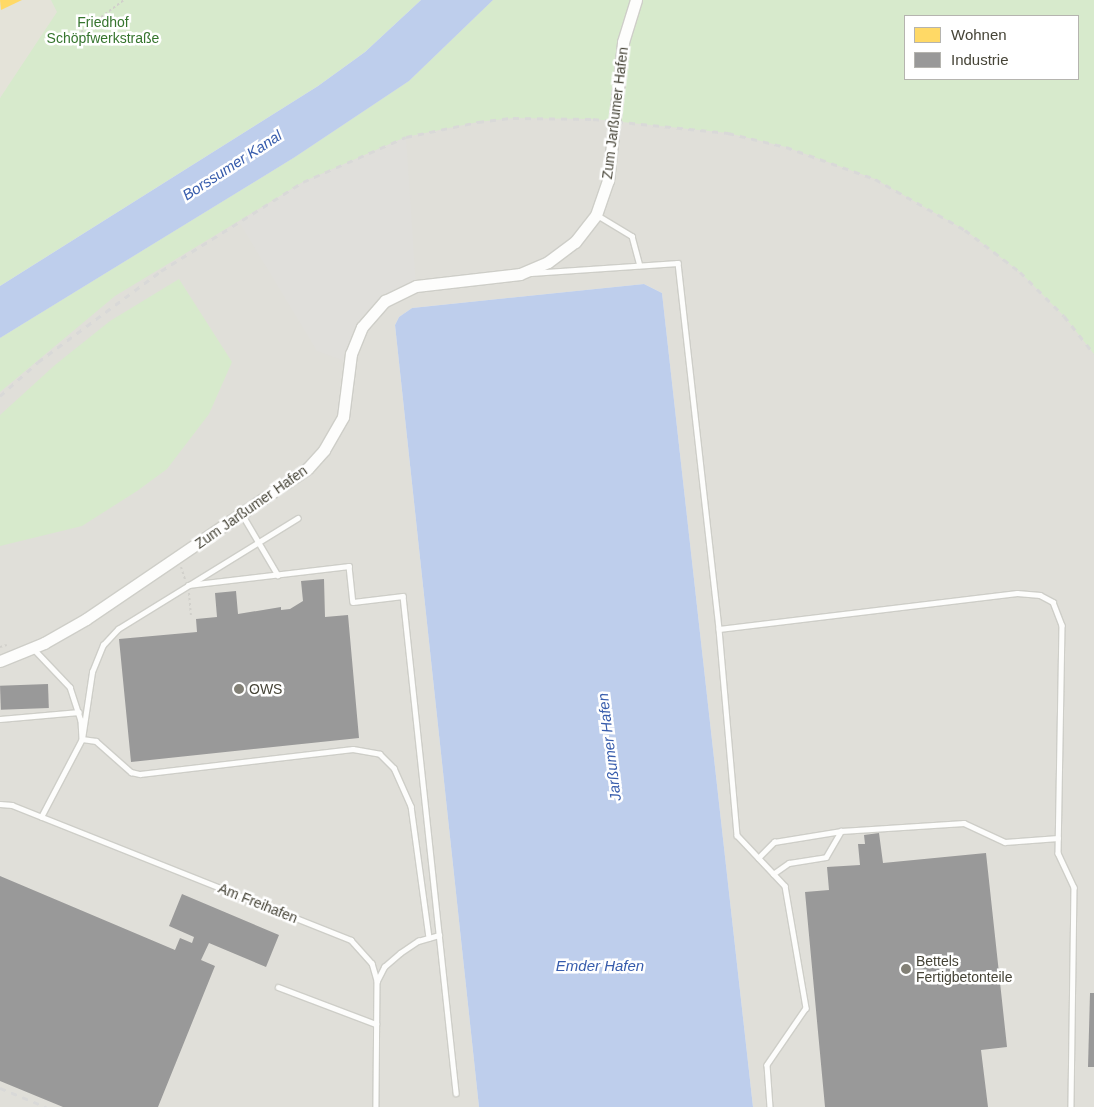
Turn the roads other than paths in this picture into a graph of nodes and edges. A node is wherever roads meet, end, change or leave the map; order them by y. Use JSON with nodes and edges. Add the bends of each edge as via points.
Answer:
{"nodes":[{"id":1,"x":636,"y":0,"type":"edge"},
{"id":2,"x":596,"y":215,"type":"junction"},
{"id":3,"x":640,"y":265,"type":"junction"},
{"id":4,"x":520,"y":274,"type":"junction"},
{"id":5,"x":242,"y":514,"type":"junction"},
{"id":6,"x":298,"y":518,"type":"dead end"},
{"id":7,"x":258,"y":542,"type":"junction"},
{"id":8,"x":278,"y":575,"type":"junction"},
{"id":9,"x":188,"y":586,"type":"junction"},
{"id":10,"x":720,"y":629,"type":"junction"},
{"id":11,"x":33,"y":648,"type":"junction"},
{"id":12,"x":0,"y":661,"type":"edge"},
{"id":13,"x":79,"y":712,"type":"junction"},
{"id":14,"x":0,"y":719,"type":"edge"},
{"id":15,"x":82,"y":739,"type":"junction"},
{"id":16,"x":0,"y":804,"type":"edge"},
{"id":17,"x":41,"y":817,"type":"junction"},
{"id":18,"x":841,"y":831,"type":"junction"},
{"id":19,"x":1058,"y":838,"type":"junction"},
{"id":20,"x":758,"y":858,"type":"junction"},
{"id":21,"x":773,"y":874,"type":"junction"},
{"id":22,"x":439,"y":935,"type":"junction"},
{"id":23,"x":429,"y":938,"type":"junction"},
{"id":24,"x":377,"y":981,"type":"junction"},
{"id":25,"x":278,"y":987,"type":"dead end"},
{"id":26,"x":376,"y":1024,"type":"junction"},
{"id":27,"x":456,"y":1093,"type":"dead end"},
{"id":28,"x":376,"y":1107,"type":"edge"},
{"id":29,"x":770,"y":1107,"type":"edge"},
{"id":30,"x":1071,"y":1107,"type":"edge"}],
"edges":[{"from":1,"to":2,"type":"street","name":"Zum Jarßumer Hafen","via":[[626,26],[621,54],[612,162]]},
{"from":2,"to":3,"type":"lane","via":[[632,236]]},
{"from":2,"to":4,"type":"street","name":"Zum Jarßumer Hafen","via":[[570,246],[548,262]]},
{"from":3,"to":4,"type":"lane"},
{"from":3,"to":10,"type":"lane","via":[[678,263]]},
{"from":4,"to":5,"type":"street","name":"Zum Jarßumer Hafen","via":[[416,286],[385,301],[368,318],[357,338],[351,354],[346,405],[324,450],[308,468]]},
{"from":5,"to":7,"type":"lane"},
{"from":5,"to":11,"type":"street","name":"Zum Jarßumer Hafen","via":[[86,619]]},
{"from":6,"to":7,"type":"lane"},
{"from":7,"to":8,"type":"lane"},
{"from":7,"to":9,"type":"lane"},
{"from":8,"to":9,"type":"lane"},
{"from":8,"to":22,"type":"lane","via":[[349,566],[353,602],[403,596]]},
{"from":9,"to":15,"type":"lane","via":[[118,629],[103,645],[92,672]]},
{"from":10,"to":19,"type":"lane","via":[[1017,593],[1047,598],[1059,610],[1062,626]]},
{"from":10,"to":20,"type":"lane","via":[[737,835]]},
{"from":11,"to":12,"type":"street","name":"Zum Jarßumer Hafen"},
{"from":11,"to":13,"type":"lane","via":[[70,687]]},
{"from":13,"to":14,"type":"lane"},
{"from":13,"to":15,"type":"lane"},
{"from":15,"to":17,"type":"lane"},
{"from":15,"to":23,"type":"lane","via":[[96,741],[122,767],[140,774],[353,749],[380,754],[394,768],[411,806]]},
{"from":16,"to":17,"type":"lane","name":"Am Freihafen"},
{"from":17,"to":24,"type":"lane","name":"Am Freihafen","via":[[352,940],[372,963]]},
{"from":18,"to":19,"type":"lane","via":[[964,823],[1005,842]]},
{"from":18,"to":20,"type":"lane","via":[[774,842]]},
{"from":18,"to":21,"type":"lane","via":[[826,857],[789,863]]},
{"from":19,"to":30,"type":"lane","via":[[1060,860],[1074,887]]},
{"from":20,"to":21,"type":"lane"},
{"from":21,"to":29,"type":"lane","via":[[785,886],[806,1008],[767,1066]]},
{"from":22,"to":23,"type":"lane"},
{"from":22,"to":27,"type":"lane"},
{"from":23,"to":24,"type":"lane","via":[[400,953],[384,967]]},
{"from":24,"to":26,"type":"lane","name":"Am Freihafen"},
{"from":25,"to":26,"type":"lane"},
{"from":26,"to":28,"type":"lane","name":"Am Freihafen"}]}
